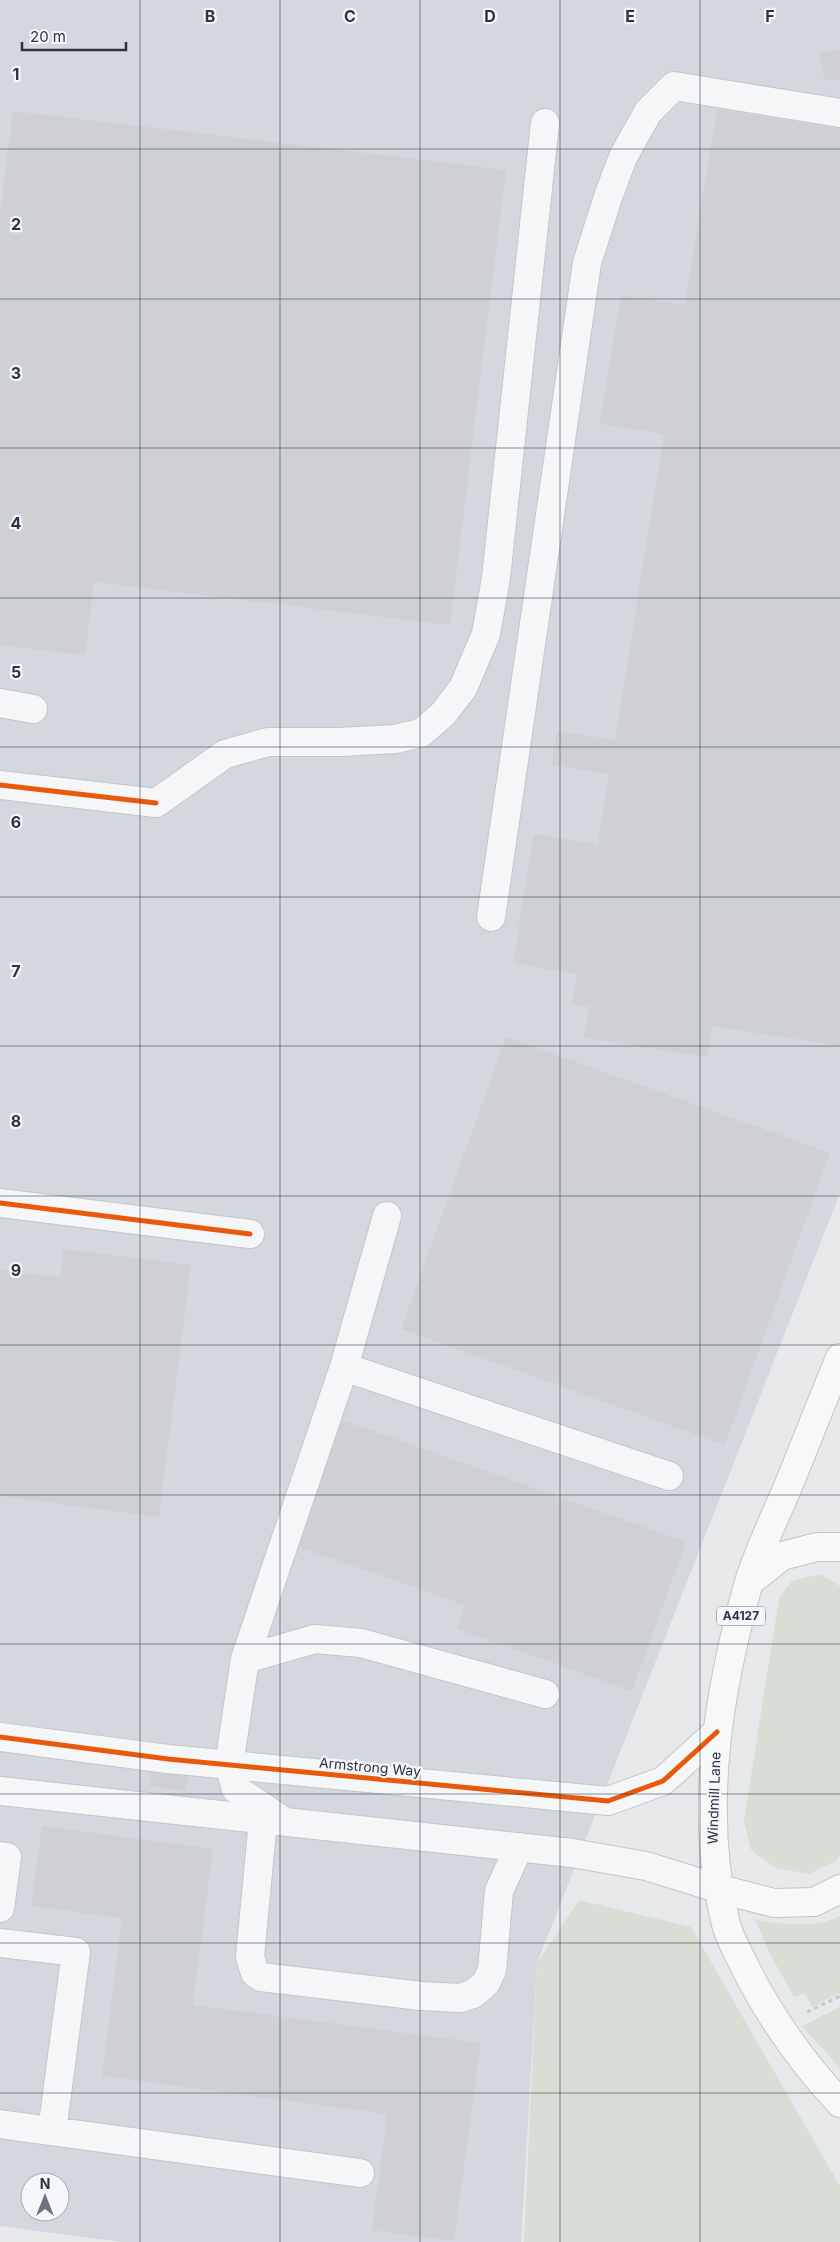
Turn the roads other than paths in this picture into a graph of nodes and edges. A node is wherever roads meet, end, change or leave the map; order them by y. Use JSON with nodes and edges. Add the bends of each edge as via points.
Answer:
{"nodes":[{"id":1,"x":840,"y":113,"type":"edge"},
{"id":2,"x":545,"y":123,"type":"dead end"},
{"id":3,"x":0,"y":703,"type":"edge"},
{"id":4,"x":33,"y":709,"type":"dead end"},
{"id":5,"x":0,"y":786,"type":"edge"},
{"id":6,"x":491,"y":917,"type":"dead end"},
{"id":7,"x":0,"y":1203,"type":"edge"},
{"id":8,"x":387,"y":1216,"type":"dead end"},
{"id":9,"x":250,"y":1234,"type":"dead end"},
{"id":10,"x":840,"y":1358,"type":"edge"},
{"id":11,"x":344,"y":1367,"type":"junction"},
{"id":12,"x":669,"y":1476,"type":"dead end"},
{"id":13,"x":840,"y":1547,"type":"edge"},
{"id":14,"x":750,"y":1581,"type":"junction"},
{"id":15,"x":245,"y":1659,"type":"junction"},
{"id":16,"x":545,"y":1694,"type":"dead end"},
{"id":17,"x":717,"y":1732,"type":"junction"},
{"id":18,"x":0,"y":1737,"type":"edge"},
{"id":19,"x":228,"y":1765,"type":"junction"},
{"id":20,"x":0,"y":1791,"type":"edge"},
{"id":21,"x":274,"y":1821,"type":"junction"},
{"id":22,"x":519,"y":1848,"type":"junction"},
{"id":23,"x":0,"y":1856,"type":"edge"},
{"id":24,"x":720,"y":1889,"type":"junction"},
{"id":25,"x":840,"y":1889,"type":"edge"},
{"id":26,"x":0,"y":1908,"type":"edge"},
{"id":27,"x":0,"y":1943,"type":"edge"},
{"id":28,"x":840,"y":2103,"type":"edge"},
{"id":29,"x":0,"y":2124,"type":"edge"},
{"id":30,"x":52,"y":2131,"type":"junction"},
{"id":31,"x":360,"y":2172,"type":"dead end"}],
"edges":[{"from":1,"to":6,"type":"street","via":[[674,86],[648,112],[623,157],[588,263]]},
{"from":2,"to":5,"type":"street","via":[[496,578],[486,634],[463,688],[443,714],[421,733],[395,739],[268,742],[225,754],[156,803]]},
{"from":3,"to":4,"type":"street"},
{"from":7,"to":9,"type":"street"},
{"from":8,"to":11,"type":"street"},
{"from":10,"to":14,"type":"main road","name":"Windmill Lane","number":"A4127"},
{"from":11,"to":12,"type":"street"},
{"from":11,"to":15,"type":"street"},
{"from":13,"to":14,"type":"main road","via":[[817,1547],[782,1556]]},
{"from":14,"to":17,"type":"main road","name":"Windmill Lane","number":"A4127","via":[[734,1642]]},
{"from":15,"to":16,"type":"street","via":[[315,1639],[361,1644]]},
{"from":15,"to":19,"type":"street"},
{"from":17,"to":19,"type":"street","name":"Armstrong Way","via":[[663,1781],[608,1801]]},
{"from":17,"to":24,"type":"main road","name":"Windmill Lane","number":"A4127","via":[[712,1813],[713,1851]]},
{"from":18,"to":19,"type":"street","name":"Armstrong Way"},
{"from":19,"to":21,"type":"street","via":[[236,1789]]},
{"from":20,"to":21,"type":"street"},
{"from":21,"to":22,"type":"street"},
{"from":21,"to":22,"type":"street","via":[[250,1957],[256,1972],[260,1976],[421,1996],[460,1998],[474,1994],[486,1983],[492,1970],[499,1891]]},
{"from":22,"to":24,"type":"street","via":[[646,1866]]},
{"from":23,"to":26,"type":"street","via":[[7,1857]]},
{"from":24,"to":25,"type":"main road","via":[[774,1903],[814,1902]]},
{"from":24,"to":28,"type":"main road","name":"Windmill Lane","number":"A4127","via":[[731,1938],[758,1994],[787,2039]]},
{"from":27,"to":30,"type":"street","via":[[76,1952]]},
{"from":29,"to":30,"type":"street"},
{"from":30,"to":31,"type":"street"}]}
